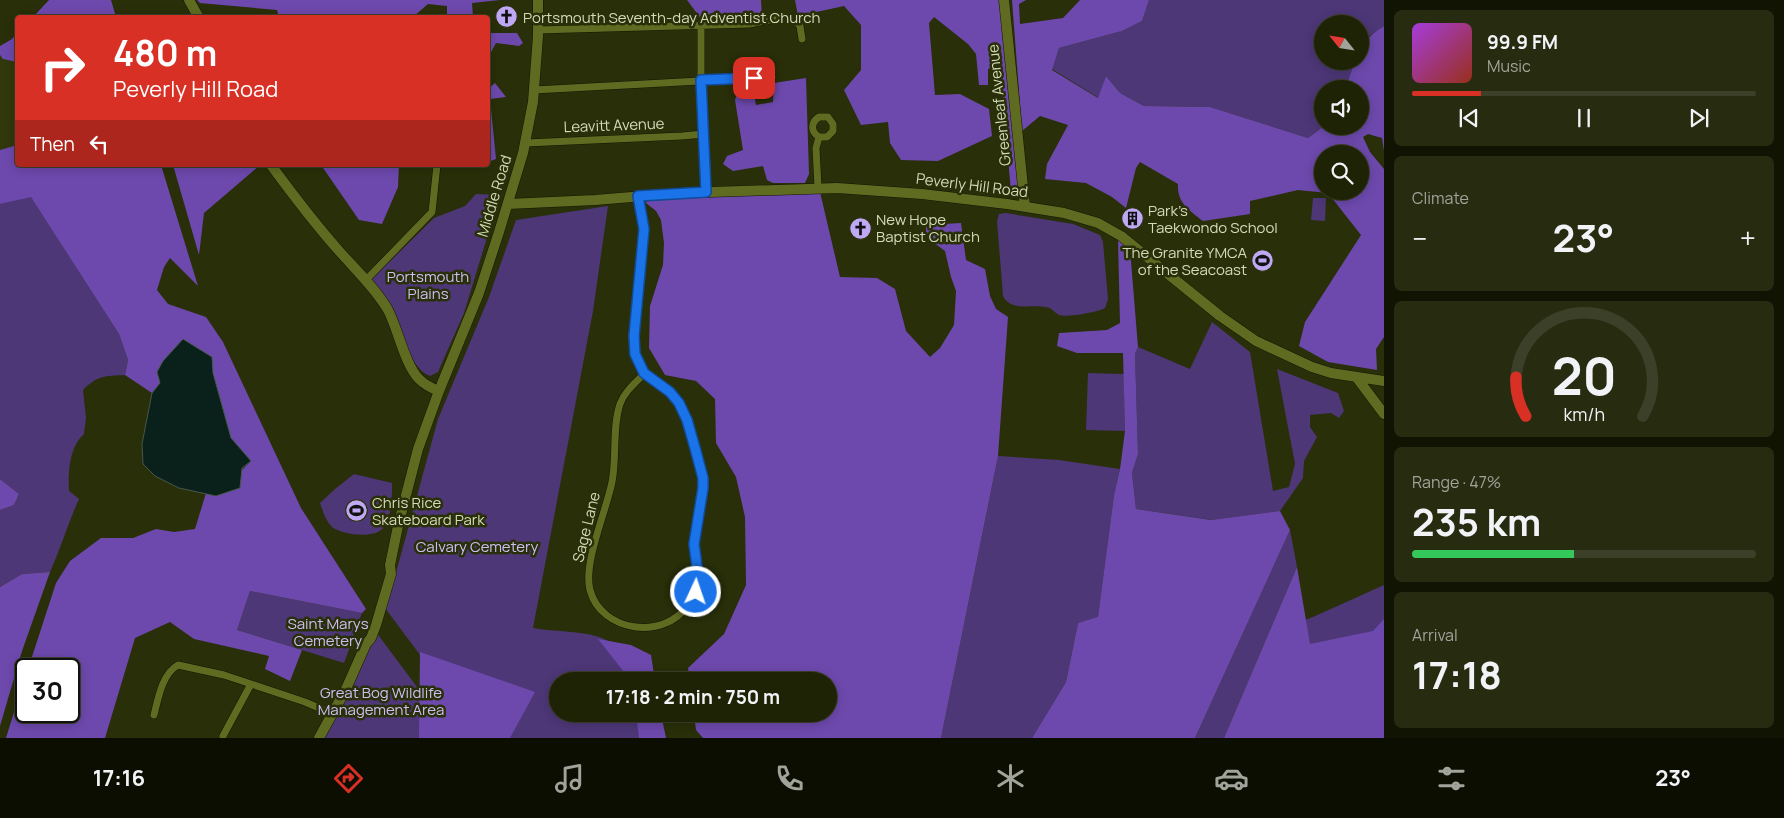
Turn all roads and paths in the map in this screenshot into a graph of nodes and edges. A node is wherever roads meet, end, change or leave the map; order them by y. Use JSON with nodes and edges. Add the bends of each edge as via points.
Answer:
{"nodes":[{"id":1,"x":189,"y":0,"type":"edge"},
{"id":2,"x":538,"y":0,"type":"edge"},
{"id":3,"x":1004,"y":0,"type":"edge"},
{"id":4,"x":197,"y":15,"type":"edge"},
{"id":5,"x":701,"y":26,"type":"junction"},
{"id":6,"x":538,"y":30,"type":"junction"},
{"id":7,"x":802,"y":39,"type":"dead end"},
{"id":8,"x":772,"y":77,"type":"dead end"},
{"id":9,"x":701,"y":80,"type":"junction"},
{"id":10,"x":534,"y":90,"type":"junction"},
{"id":11,"x":704,"y":134,"type":"junction"},
{"id":12,"x":819,"y":137,"type":"dead end"},
{"id":13,"x":526,"y":143,"type":"junction"},
{"id":14,"x":272,"y":167,"type":"edge"},
{"id":15,"x":437,"y":167,"type":"edge"},
{"id":16,"x":818,"y":187,"type":"junction"},
{"id":17,"x":706,"y":192,"type":"junction"},
{"id":18,"x":638,"y":196,"type":"junction"},
{"id":19,"x":508,"y":204,"type":"junction"},
{"id":20,"x":1025,"y":207,"type":"junction"},
{"id":21,"x":365,"y":280,"type":"junction"},
{"id":22,"x":644,"y":373,"type":"junction"},
{"id":23,"x":1357,"y":378,"type":"junction"},
{"id":24,"x":1384,"y":381,"type":"edge"},
{"id":25,"x":438,"y":391,"type":"junction"},
{"id":26,"x":1384,"y":414,"type":"edge"},
{"id":27,"x":252,"y":684,"type":"junction"},
{"id":28,"x":333,"y":714,"type":"junction"},
{"id":29,"x":154,"y":715,"type":"dead end"},
{"id":30,"x":224,"y":736,"type":"dead end"},
{"id":31,"x":319,"y":738,"type":"edge"}],
"edges":[{"from":1,"to":4,"type":"street"},
{"from":2,"to":6,"type":"street","name":"Middle Road"},
{"from":3,"to":20,"type":"street","name":"Greenleaf Avenue"},
{"from":5,"to":6,"type":"street"},
{"from":5,"to":7,"type":"street","via":[[748,24],[787,17],[800,26]]},
{"from":5,"to":9,"type":"street"},
{"from":6,"to":10,"type":"street","name":"Middle Road"},
{"from":8,"to":9,"type":"street"},
{"from":9,"to":10,"type":"street"},
{"from":9,"to":11,"type":"street"},
{"from":10,"to":13,"type":"street","name":"Middle Road"},
{"from":11,"to":13,"type":"street","name":"Leavitt Avenue"},
{"from":11,"to":17,"type":"street"},
{"from":12,"to":16,"type":"street","via":[[816,148]]},
{"from":13,"to":19,"type":"street","name":"Middle Road"},
{"from":14,"to":21,"type":"street"},
{"from":15,"to":21,"type":"street","via":[[432,212]]},
{"from":16,"to":17,"type":"street","name":"Peverly Hill Road"},
{"from":16,"to":20,"type":"street","name":"Peverly Hill Road","via":[[886,191]]},
{"from":17,"to":18,"type":"street","name":"Peverly Hill Road"},
{"from":18,"to":19,"type":"street","name":"Peverly Hill Road"},
{"from":18,"to":22,"type":"street","via":[[644,229],[634,346]]},
{"from":19,"to":25,"type":"street","name":"Middle Road","via":[[479,293]]},
{"from":20,"to":23,"type":"street","name":"Peverly Hill Road","via":[[1071,215],[1104,226],[1256,341],[1312,367]]},
{"from":21,"to":25,"type":"street","via":[[387,308],[418,378]]},
{"from":22,"to":22,"type":"street","name":"Sage Lane","via":[[670,392],[683,410],[703,488],[694,544],[696,592],[684,611],[674,619],[664,624],[634,628],[623,626],[604,613],[596,605],[588,582],[589,566],[612,480],[620,406],[629,388]]},
{"from":23,"to":24,"type":"street","name":"Peverly Hill Road"},
{"from":23,"to":26,"type":"street"},
{"from":25,"to":28,"type":"street","name":"Middle Road","via":[[411,473],[371,638]]},
{"from":27,"to":28,"type":"street"},
{"from":27,"to":29,"type":"street","via":[[178,665],[167,675]]},
{"from":27,"to":30,"type":"street"},
{"from":28,"to":31,"type":"street","name":"Middle Road"}]}
